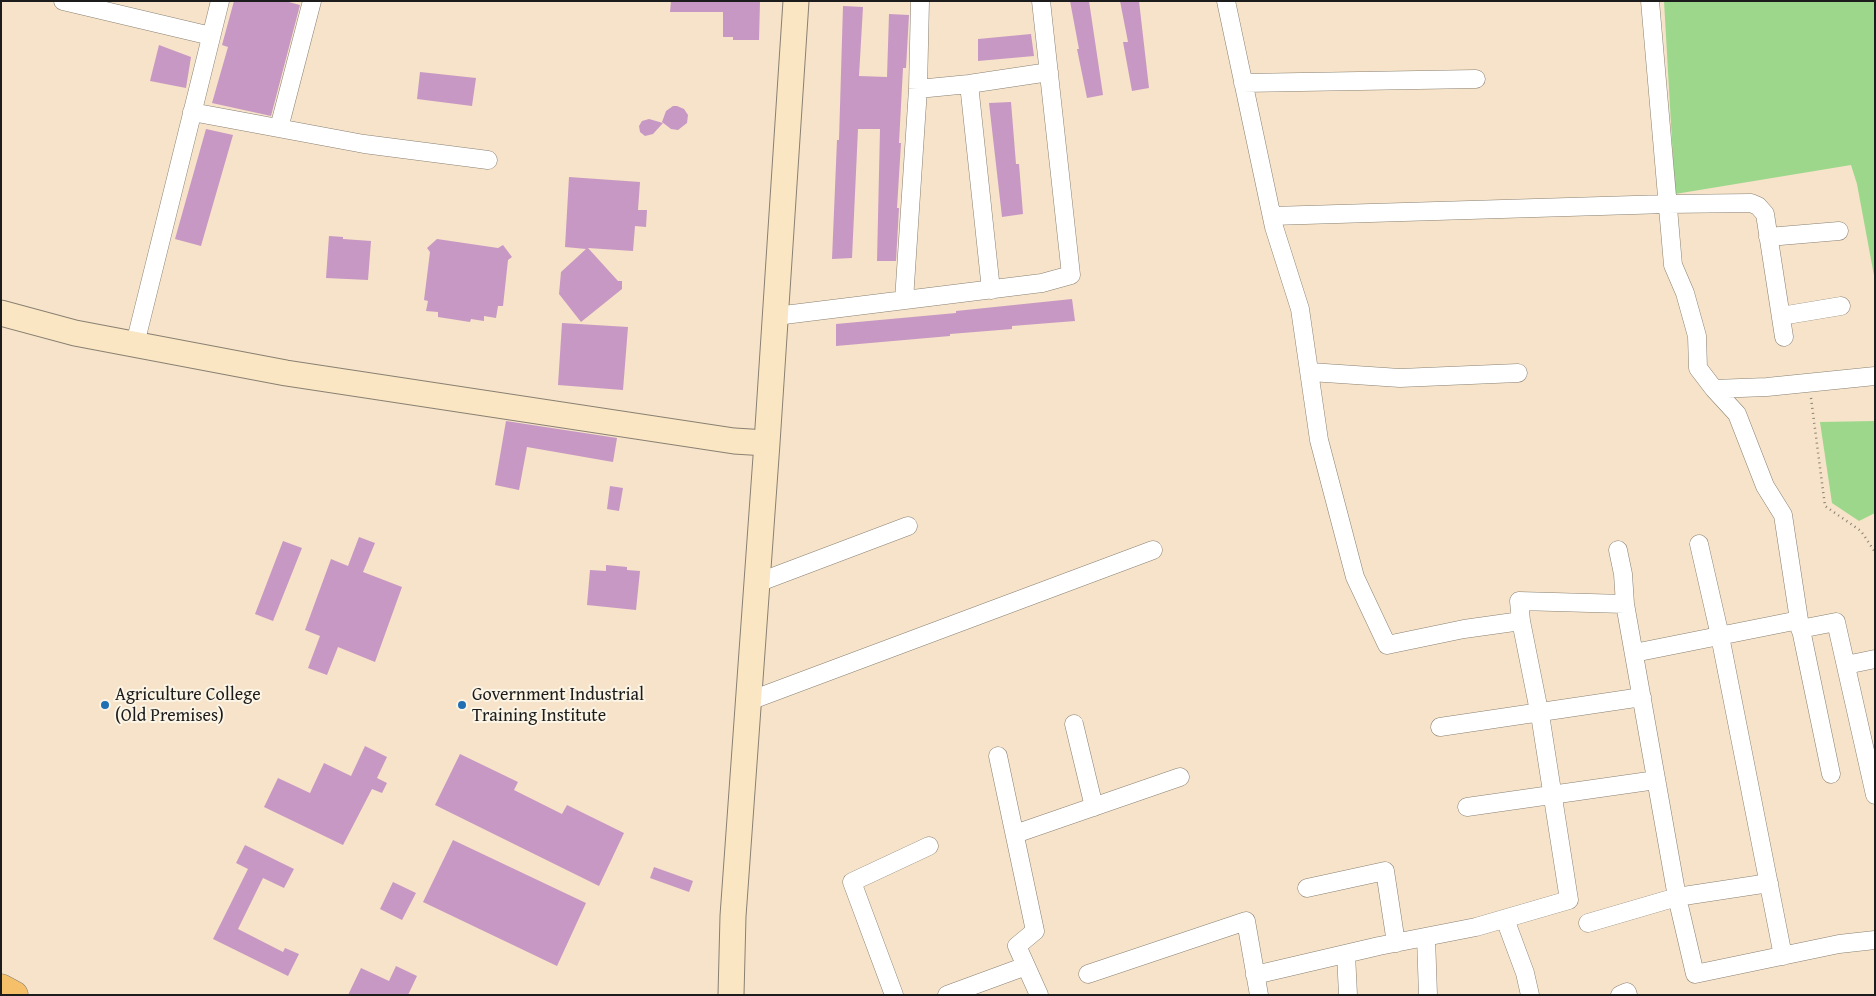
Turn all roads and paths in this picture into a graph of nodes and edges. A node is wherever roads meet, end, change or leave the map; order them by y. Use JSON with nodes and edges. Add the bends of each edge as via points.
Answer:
{"nodes":[{"id":1,"x":63,"y":1,"type":"edge"},
{"id":2,"x":220,"y":1,"type":"edge"},
{"id":3,"x":312,"y":1,"type":"edge"},
{"id":4,"x":796,"y":1,"type":"edge"},
{"id":5,"x":920,"y":1,"type":"edge"},
{"id":6,"x":1041,"y":1,"type":"edge"},
{"id":7,"x":1226,"y":1,"type":"edge"},
{"id":8,"x":1650,"y":1,"type":"edge"},
{"id":9,"x":211,"y":36,"type":"junction"},
{"id":10,"x":1049,"y":72,"type":"junction"},
{"id":11,"x":1476,"y":79,"type":"dead end"},
{"id":12,"x":1243,"y":83,"type":"junction"},
{"id":13,"x":969,"y":84,"type":"junction"},
{"id":14,"x":918,"y":89,"type":"junction"},
{"id":15,"x":192,"y":112,"type":"junction"},
{"id":16,"x":279,"y":128,"type":"junction"},
{"id":17,"x":488,"y":160,"type":"dead end"},
{"id":18,"x":1668,"y":204,"type":"junction"},
{"id":19,"x":1272,"y":216,"type":"junction"},
{"id":20,"x":1839,"y":232,"type":"dead end"},
{"id":21,"x":1768,"y":237,"type":"junction"},
{"id":22,"x":991,"y":290,"type":"junction"},
{"id":23,"x":904,"y":300,"type":"junction"},
{"id":24,"x":1842,"y":306,"type":"dead end"},
{"id":25,"x":1,"y":313,"type":"edge"},
{"id":26,"x":776,"y":316,"type":"junction"},
{"id":27,"x":1781,"y":316,"type":"junction"},
{"id":28,"x":1784,"y":337,"type":"dead end"},
{"id":29,"x":135,"y":344,"type":"junction"},
{"id":30,"x":1310,"y":372,"type":"junction"},
{"id":31,"x":1518,"y":373,"type":"dead end"},
{"id":32,"x":1875,"y":376,"type":"edge"},
{"id":33,"x":1805,"y":383,"type":"junction"},
{"id":34,"x":1714,"y":389,"type":"junction"},
{"id":35,"x":768,"y":443,"type":"junction"},
{"id":36,"x":908,"y":526,"type":"dead end"},
{"id":37,"x":1700,"y":544,"type":"dead end"},
{"id":38,"x":1153,"y":550,"type":"dead end"},
{"id":39,"x":1618,"y":550,"type":"dead end"},
{"id":40,"x":1875,"y":552,"type":"edge"},
{"id":41,"x":757,"y":583,"type":"junction"},
{"id":42,"x":1626,"y":604,"type":"junction"},
{"id":43,"x":1521,"y":620,"type":"junction"},
{"id":44,"x":1799,"y":625,"type":"junction"},
{"id":45,"x":1720,"y":636,"type":"junction"},
{"id":46,"x":1634,"y":653,"type":"junction"},
{"id":47,"x":1875,"y":659,"type":"edge"},
{"id":48,"x":1846,"y":666,"type":"junction"},
{"id":49,"x":1642,"y":697,"type":"junction"},
{"id":50,"x":748,"y":701,"type":"junction"},
{"id":51,"x":1539,"y":712,"type":"junction"},
{"id":52,"x":1074,"y":724,"type":"dead end"},
{"id":53,"x":1440,"y":727,"type":"dead end"},
{"id":54,"x":998,"y":756,"type":"dead end"},
{"id":55,"x":1831,"y":774,"type":"dead end"},
{"id":56,"x":1180,"y":777,"type":"dead end"},
{"id":57,"x":1656,"y":780,"type":"junction"},
{"id":58,"x":1553,"y":794,"type":"junction"},
{"id":59,"x":1875,"y":795,"type":"edge"},
{"id":60,"x":1094,"y":807,"type":"junction"},
{"id":61,"x":1468,"y":807,"type":"dead end"},
{"id":62,"x":1015,"y":834,"type":"junction"},
{"id":63,"x":929,"y":846,"type":"dead end"},
{"id":64,"x":1769,"y":882,"type":"junction"},
{"id":65,"x":1307,"y":888,"type":"dead end"},
{"id":66,"x":1677,"y":897,"type":"junction"},
{"id":67,"x":1506,"y":919,"type":"junction"},
{"id":68,"x":1588,"y":924,"type":"dead end"},
{"id":69,"x":1426,"y":937,"type":"junction"},
{"id":70,"x":1875,"y":940,"type":"edge"},
{"id":71,"x":1396,"y":943,"type":"junction"},
{"id":72,"x":1346,"y":954,"type":"junction"},
{"id":73,"x":1783,"y":956,"type":"junction"},
{"id":74,"x":1026,"y":966,"type":"junction"},
{"id":75,"x":1088,"y":974,"type":"dead end"},
{"id":76,"x":1256,"y":975,"type":"junction"},
{"id":77,"x":1,"y":988,"type":"edge"},
{"id":78,"x":953,"y":994,"type":"edge"},
{"id":79,"x":14,"y":995,"type":"edge"},
{"id":80,"x":731,"y":995,"type":"edge"},
{"id":81,"x":894,"y":995,"type":"edge"},
{"id":82,"x":1039,"y":995,"type":"edge"},
{"id":83,"x":1259,"y":995,"type":"edge"},
{"id":84,"x":1348,"y":995,"type":"edge"},
{"id":85,"x":1428,"y":995,"type":"edge"},
{"id":86,"x":1530,"y":995,"type":"edge"},
{"id":87,"x":1620,"y":995,"type":"edge"},
{"id":88,"x":1628,"y":995,"type":"edge"}],
"edges":[{"from":1,"to":9,"type":"street"},
{"from":2,"to":9,"type":"street"},
{"from":3,"to":16,"type":"street"},
{"from":4,"to":26,"type":"main road"},
{"from":5,"to":14,"type":"street"},
{"from":6,"to":10,"type":"street"},
{"from":7,"to":12,"type":"street"},
{"from":8,"to":18,"type":"street"},
{"from":9,"to":15,"type":"street"},
{"from":10,"to":13,"type":"street"},
{"from":10,"to":22,"type":"street","via":[[1071,275],[1042,283]]},
{"from":11,"to":12,"type":"street"},
{"from":12,"to":19,"type":"street"},
{"from":13,"to":14,"type":"street"},
{"from":13,"to":22,"type":"street"},
{"from":14,"to":23,"type":"street"},
{"from":15,"to":16,"type":"street"},
{"from":15,"to":29,"type":"street"},
{"from":16,"to":17,"type":"street","via":[[364,144]]},
{"from":18,"to":19,"type":"street"},
{"from":18,"to":21,"type":"street","via":[[1751,203],[1764,214]]},
{"from":18,"to":34,"type":"street","via":[[1673,265],[1697,336],[1698,368]]},
{"from":19,"to":30,"type":"street","via":[[1300,309]]},
{"from":20,"to":21,"type":"street"},
{"from":21,"to":27,"type":"street"},
{"from":22,"to":23,"type":"street"},
{"from":23,"to":26,"type":"street"},
{"from":24,"to":27,"type":"street"},
{"from":25,"to":29,"type":"main road","via":[[75,333]]},
{"from":26,"to":35,"type":"main road"},
{"from":27,"to":28,"type":"street"},
{"from":29,"to":35,"type":"main road","via":[[295,375],[724,440]]},
{"from":30,"to":31,"type":"street","via":[[1400,378]]},
{"from":30,"to":43,"type":"street","via":[[1319,440],[1355,577],[1387,645],[1464,628]]},
{"from":32,"to":33,"type":"street"},
{"from":33,"to":34,"type":"street"},
{"from":33,"to":40,"type":"path","via":[[1812,400],[1825,506],[1861,531]]},
{"from":34,"to":44,"type":"street","via":[[1737,414],[1765,486],[1783,515]]},
{"from":35,"to":41,"type":"main road"},
{"from":36,"to":41,"type":"street"},
{"from":37,"to":45,"type":"street"},
{"from":38,"to":50,"type":"street"},
{"from":39,"to":42,"type":"street"},
{"from":41,"to":50,"type":"main road"},
{"from":42,"to":43,"type":"street","via":[[1519,601]]},
{"from":42,"to":46,"type":"street"},
{"from":43,"to":51,"type":"street"},
{"from":44,"to":45,"type":"street"},
{"from":44,"to":48,"type":"street","via":[[1836,622]]},
{"from":44,"to":55,"type":"street"},
{"from":45,"to":46,"type":"street"},
{"from":45,"to":64,"type":"street"},
{"from":46,"to":49,"type":"street"},
{"from":47,"to":48,"type":"street"},
{"from":48,"to":59,"type":"street"},
{"from":49,"to":51,"type":"street"},
{"from":49,"to":57,"type":"street"},
{"from":50,"to":80,"type":"main road","via":[[733,916]]},
{"from":51,"to":53,"type":"street"},
{"from":51,"to":58,"type":"street"},
{"from":52,"to":60,"type":"street"},
{"from":54,"to":62,"type":"street"},
{"from":56,"to":60,"type":"street"},
{"from":57,"to":58,"type":"street"},
{"from":57,"to":66,"type":"street"},
{"from":58,"to":61,"type":"street"},
{"from":58,"to":67,"type":"street","via":[[1569,900]]},
{"from":60,"to":62,"type":"street"},
{"from":62,"to":74,"type":"street","via":[[1035,931],[1017,946]]},
{"from":63,"to":81,"type":"street","via":[[852,882]]},
{"from":64,"to":66,"type":"street"},
{"from":64,"to":73,"type":"street"},
{"from":65,"to":71,"type":"street","via":[[1384,871]]},
{"from":66,"to":68,"type":"street"},
{"from":66,"to":73,"type":"street","via":[[1695,974]]},
{"from":67,"to":69,"type":"street"},
{"from":67,"to":86,"type":"street"},
{"from":69,"to":71,"type":"street"},
{"from":69,"to":85,"type":"street"},
{"from":70,"to":73,"type":"street"},
{"from":71,"to":72,"type":"street"},
{"from":72,"to":76,"type":"street"},
{"from":72,"to":84,"type":"street"},
{"from":74,"to":78,"type":"street"},
{"from":74,"to":82,"type":"street"},
{"from":75,"to":76,"type":"street","via":[[1246,921]]},
{"from":76,"to":83,"type":"street"},
{"from":77,"to":79,"type":"highway"},
{"from":87,"to":88,"type":"street","via":[[1627,992]]}]}
